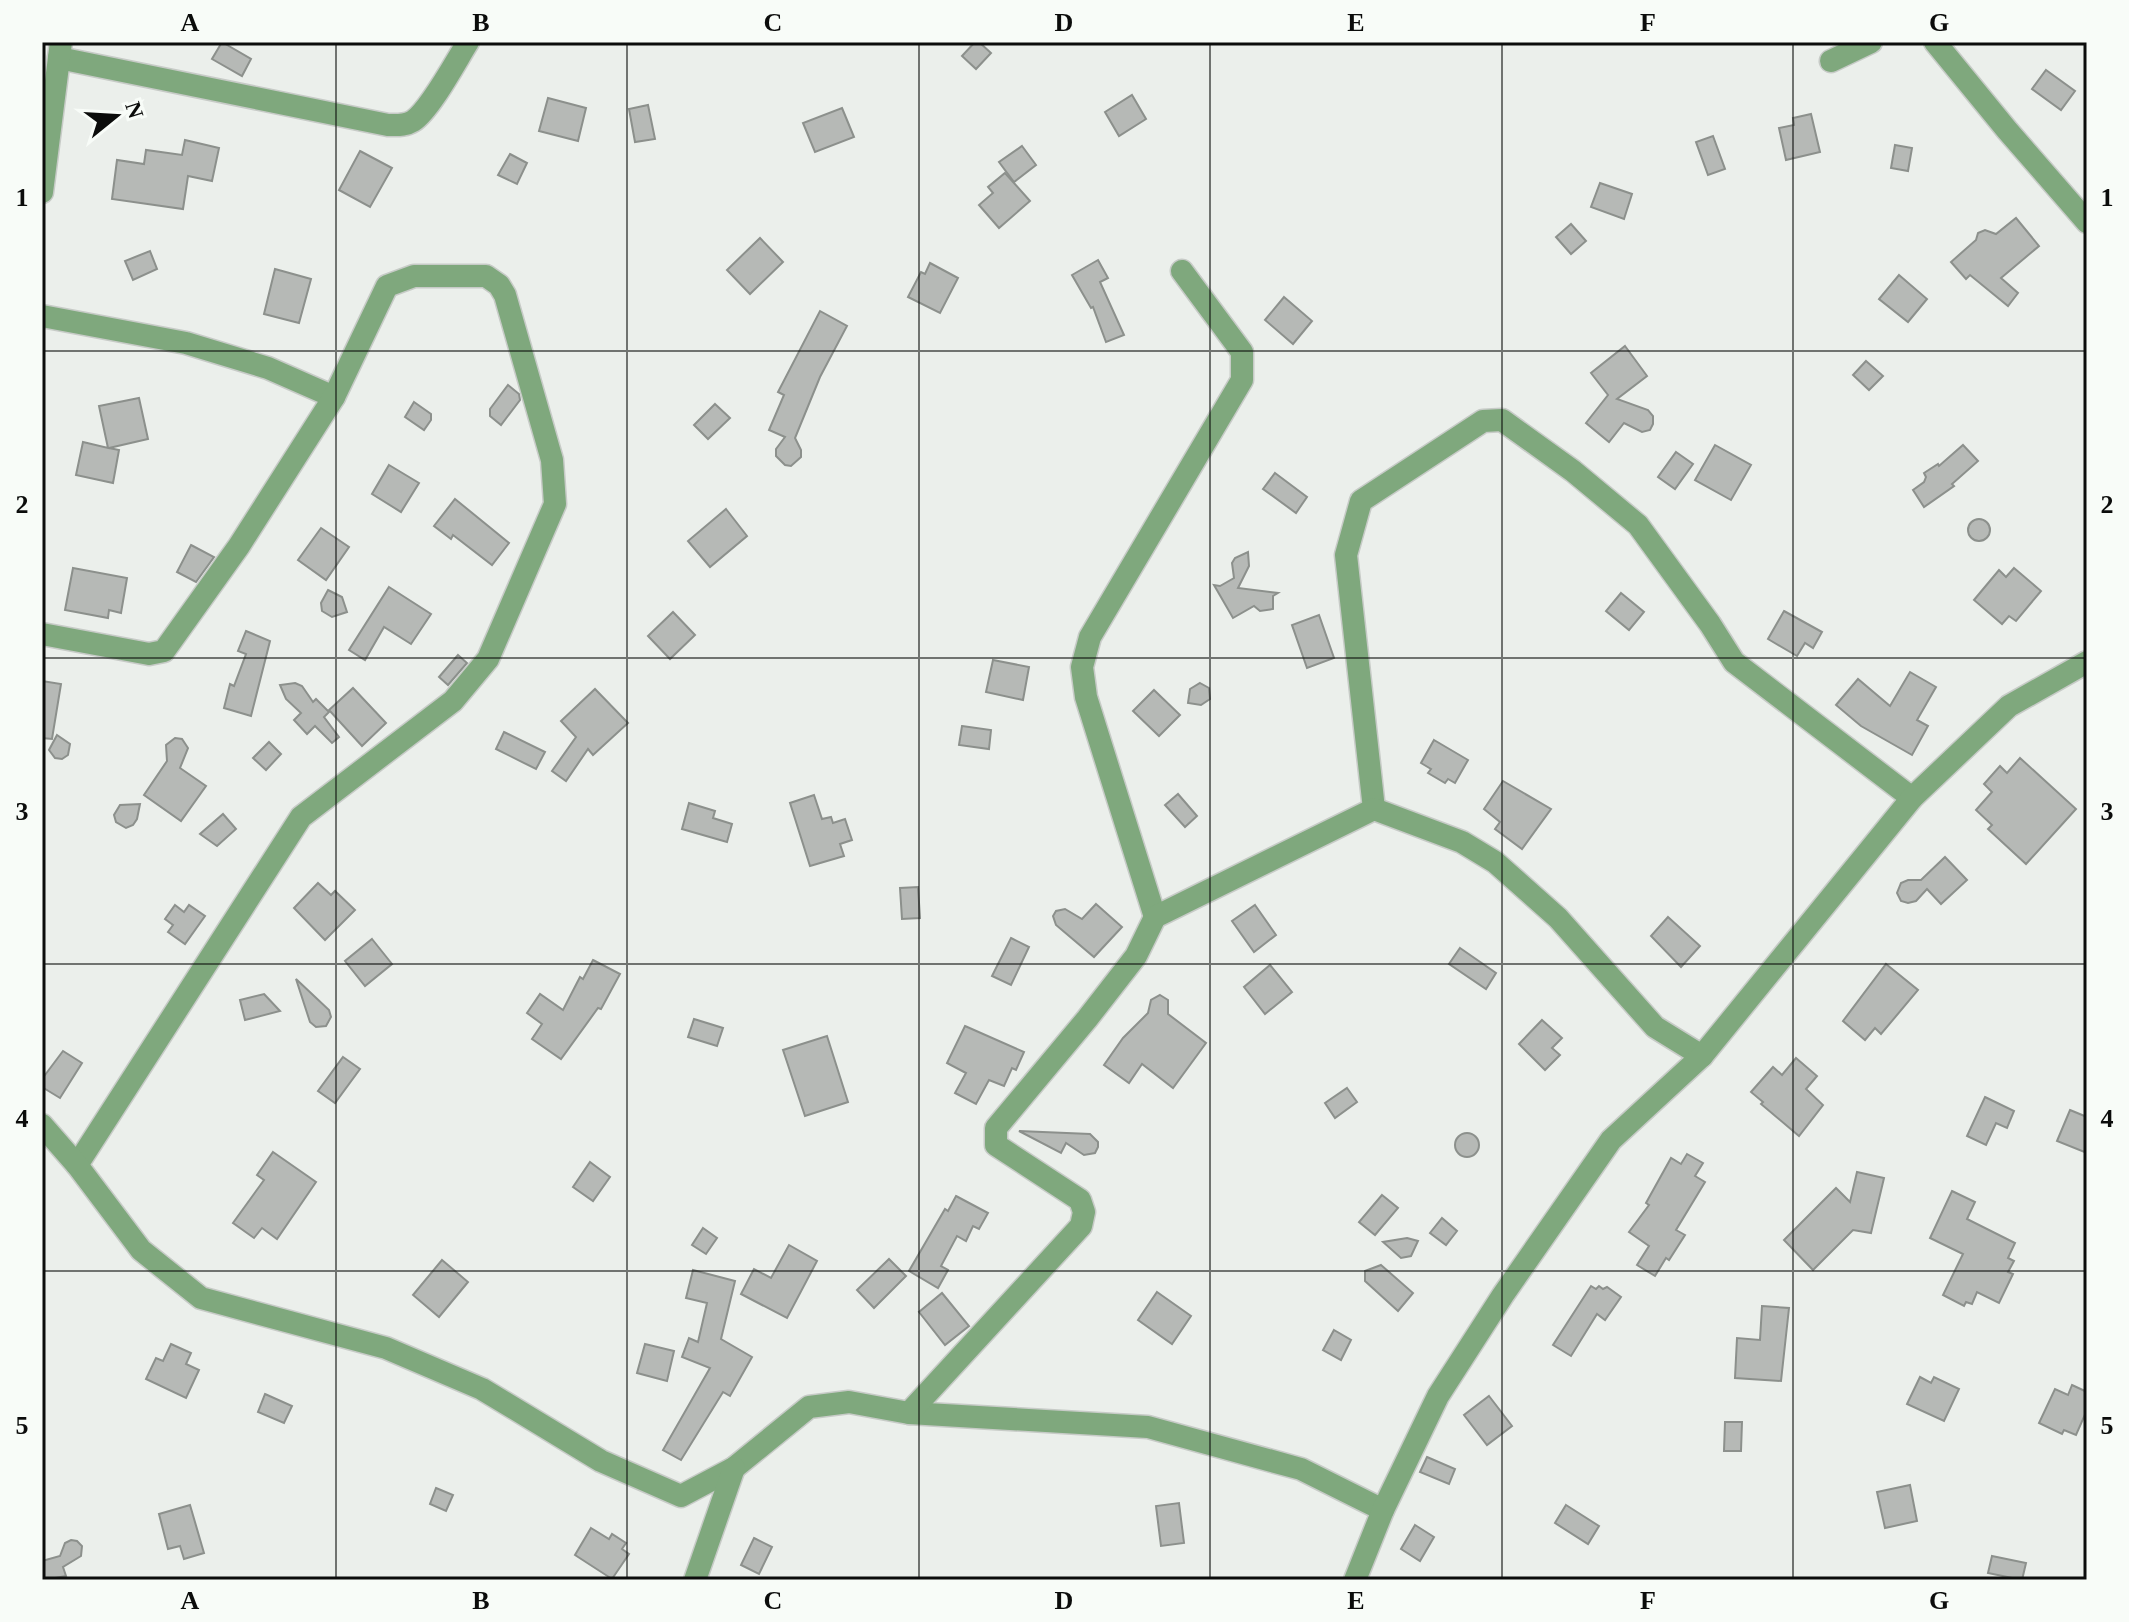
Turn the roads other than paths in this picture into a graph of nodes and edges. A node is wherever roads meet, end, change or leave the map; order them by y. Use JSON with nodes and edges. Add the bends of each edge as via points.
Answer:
{"nodes":[{"id":1,"x":468,"y":42,"type":"edge"},
{"id":2,"x":1871,"y":42,"type":"edge"},
{"id":3,"x":1935,"y":42,"type":"edge"},
{"id":4,"x":60,"y":50,"type":"edge"},
{"id":5,"x":1831,"y":61,"type":"dead end"},
{"id":6,"x":42,"y":192,"type":"edge"},
{"id":7,"x":2087,"y":222,"type":"edge"},
{"id":8,"x":1182,"y":271,"type":"dead end"},
{"id":9,"x":42,"y":316,"type":"edge"},
{"id":10,"x":334,"y":397,"type":"junction"},
{"id":11,"x":42,"y":634,"type":"edge"},
{"id":12,"x":2087,"y":662,"type":"edge"},
{"id":13,"x":1912,"y":798,"type":"junction"},
{"id":14,"x":1374,"y":809,"type":"junction"},
{"id":15,"x":1155,"y":917,"type":"junction"},
{"id":16,"x":1702,"y":1056,"type":"junction"},
{"id":17,"x":42,"y":1125,"type":"edge"},
{"id":18,"x":77,"y":1165,"type":"junction"},
{"id":19,"x":909,"y":1413,"type":"junction"},
{"id":20,"x":734,"y":1468,"type":"junction"},
{"id":21,"x":1383,"y":1510,"type":"junction"},
{"id":22,"x":695,"y":1580,"type":"edge"},
{"id":23,"x":1355,"y":1580,"type":"edge"}],
"edges":[{"from":1,"to":4,"type":"street","via":[[425,109],[401,125]]},
{"from":2,"to":5,"type":"street"},
{"from":3,"to":7,"type":"street"},
{"from":4,"to":6,"type":"street"},
{"from":8,"to":15,"type":"street","via":[[1242,352],[1242,380],[1090,637],[1082,667],[1086,697]]},
{"from":9,"to":10,"type":"street","via":[[186,343],[268,368]]},
{"from":10,"to":11,"type":"street","via":[[164,651],[149,654]]},
{"from":10,"to":18,"type":"street","via":[[387,286],[414,276],[486,276],[505,295],[552,460],[555,504],[488,659],[453,701],[301,817]]},
{"from":12,"to":13,"type":"street","via":[[2009,706]]},
{"from":13,"to":14,"type":"street","via":[[1734,662],[1638,525],[1502,420],[1483,421],[1361,501],[1346,555]]},
{"from":13,"to":16,"type":"street"},
{"from":14,"to":15,"type":"street"},
{"from":14,"to":16,"type":"street","via":[[1462,842],[1495,862],[1558,918],[1655,1027]]},
{"from":15,"to":19,"type":"street","via":[[1136,956],[996,1128],[996,1145],[1080,1200],[1081,1226]]},
{"from":16,"to":21,"type":"street","via":[[1611,1140],[1593,1165],[1438,1396]]},
{"from":17,"to":18,"type":"street"},
{"from":18,"to":20,"type":"street","via":[[141,1250],[201,1298],[386,1348],[482,1389],[601,1461],[681,1496]]},
{"from":19,"to":20,"type":"street","via":[[849,1402],[809,1407]]},
{"from":19,"to":21,"type":"street","via":[[1148,1427],[1301,1469]]},
{"from":20,"to":22,"type":"street"},
{"from":21,"to":23,"type":"street"}]}
